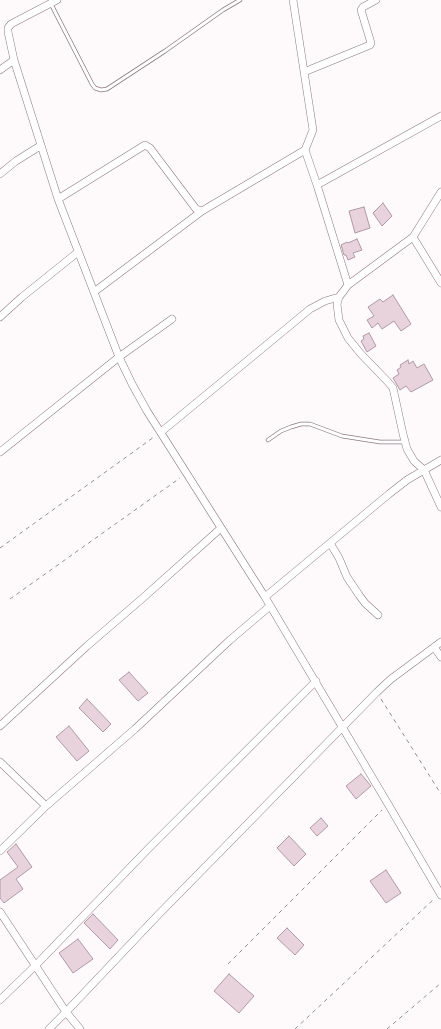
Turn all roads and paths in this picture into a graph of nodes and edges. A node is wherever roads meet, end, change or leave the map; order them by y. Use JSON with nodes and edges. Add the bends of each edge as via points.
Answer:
{"nodes":[{"id":1,"x":240,"y":0,"type":"edge"},
{"id":2,"x":293,"y":0,"type":"edge"},
{"id":3,"x":376,"y":0,"type":"edge"},
{"id":4,"x":54,"y":2,"type":"edge"},
{"id":5,"x":8,"y":28,"type":"junction"},
{"id":6,"x":0,"y":31,"type":"edge"},
{"id":7,"x":14,"y":60,"type":"junction"},
{"id":8,"x":0,"y":70,"type":"edge"},
{"id":9,"x":304,"y":72,"type":"junction"},
{"id":10,"x":441,"y":116,"type":"edge"},
{"id":11,"x":40,"y":146,"type":"junction"},
{"id":12,"x":305,"y":150,"type":"junction"},
{"id":13,"x":0,"y":174,"type":"edge"},
{"id":14,"x":317,"y":185,"type":"junction"},
{"id":15,"x":441,"y":192,"type":"edge"},
{"id":16,"x":58,"y":199,"type":"junction"},
{"id":17,"x":202,"y":211,"type":"junction"},
{"id":18,"x":413,"y":237,"type":"junction"},
{"id":19,"x":78,"y":252,"type":"junction"},
{"id":20,"x":441,"y":283,"type":"edge"},
{"id":21,"x":348,"y":285,"type":"junction"},
{"id":22,"x":94,"y":292,"type":"junction"},
{"id":23,"x":339,"y":297,"type":"junction"},
{"id":24,"x":0,"y":317,"type":"edge"},
{"id":25,"x":172,"y":319,"type":"dead end"},
{"id":26,"x":119,"y":357,"type":"junction"},
{"id":27,"x":161,"y":432,"type":"junction"},
{"id":28,"x":268,"y":440,"type":"dead end"},
{"id":29,"x":405,"y":442,"type":"junction"},
{"id":30,"x":0,"y":452,"type":"edge"},
{"id":31,"x":441,"y":460,"type":"edge"},
{"id":32,"x":424,"y":470,"type":"junction"},
{"id":33,"x":186,"y":473,"type":"junction"},
{"id":34,"x":441,"y":507,"type":"edge"},
{"id":35,"x":221,"y":528,"type":"junction"},
{"id":36,"x":330,"y":543,"type":"junction"},
{"id":37,"x":0,"y":548,"type":"edge"},
{"id":38,"x":265,"y":597,"type":"junction"},
{"id":39,"x":10,"y":599,"type":"dead end"},
{"id":40,"x":270,"y":606,"type":"junction"},
{"id":41,"x":378,"y":615,"type":"dead end"},
{"id":42,"x":441,"y":642,"type":"edge"},
{"id":43,"x":434,"y":647,"type":"junction"},
{"id":44,"x":441,"y":657,"type":"edge"},
{"id":45,"x":316,"y":681,"type":"junction"},
{"id":46,"x":377,"y":692,"type":"junction"},
{"id":47,"x":0,"y":726,"type":"edge"},
{"id":48,"x":343,"y":728,"type":"junction"},
{"id":49,"x":0,"y":762,"type":"edge"},
{"id":50,"x":441,"y":794,"type":"edge"},
{"id":51,"x":388,"y":804,"type":"junction"},
{"id":52,"x":46,"y":806,"type":"junction"},
{"id":53,"x":0,"y":850,"type":"edge"},
{"id":54,"x":440,"y":894,"type":"edge"},
{"id":55,"x":0,"y":912,"type":"edge"},
{"id":56,"x":228,"y":964,"type":"dead end"},
{"id":57,"x":35,"y":966,"type":"junction"},
{"id":58,"x":441,"y":983,"type":"edge"},
{"id":59,"x":0,"y":1000,"type":"edge"},
{"id":60,"x":66,"y":1012,"type":"junction"},
{"id":61,"x":49,"y":1029,"type":"edge"},
{"id":62,"x":80,"y":1029,"type":"edge"},
{"id":63,"x":295,"y":1029,"type":"edge"},
{"id":64,"x":387,"y":1029,"type":"edge"}],
"edges":[{"from":1,"to":4,"type":"lane","via":[[101,90],[92,84]]},
{"from":2,"to":9,"type":"street"},
{"from":3,"to":9,"type":"street","via":[[361,10],[370,45]]},
{"from":4,"to":5,"type":"street"},
{"from":5,"to":6,"type":"street"},
{"from":5,"to":7,"type":"street"},
{"from":7,"to":8,"type":"street"},
{"from":7,"to":11,"type":"street"},
{"from":9,"to":12,"type":"street","via":[[313,130]]},
{"from":10,"to":14,"type":"street"},
{"from":11,"to":13,"type":"street"},
{"from":11,"to":16,"type":"street"},
{"from":12,"to":14,"type":"street"},
{"from":12,"to":17,"type":"street"},
{"from":14,"to":21,"type":"street"},
{"from":15,"to":18,"type":"street"},
{"from":16,"to":17,"type":"street","via":[[145,145],[196,209]]},
{"from":16,"to":19,"type":"street"},
{"from":17,"to":22,"type":"street"},
{"from":18,"to":20,"type":"street"},
{"from":18,"to":21,"type":"street"},
{"from":19,"to":22,"type":"street"},
{"from":19,"to":24,"type":"street"},
{"from":21,"to":23,"type":"street"},
{"from":22,"to":26,"type":"street"},
{"from":23,"to":27,"type":"street","via":[[310,309]]},
{"from":23,"to":29,"type":"street","via":[[339,320],[348,338],[393,388]]},
{"from":25,"to":26,"type":"street"},
{"from":26,"to":27,"type":"street"},
{"from":26,"to":30,"type":"street"},
{"from":27,"to":33,"type":"street"},
{"from":27,"to":37,"type":"path"},
{"from":28,"to":29,"type":"lane","via":[[291,427],[310,424],[342,436]]},
{"from":29,"to":32,"type":"street","via":[[414,461]]},
{"from":31,"to":32,"type":"street"},
{"from":32,"to":34,"type":"street"},
{"from":32,"to":36,"type":"street","via":[[389,494]]},
{"from":33,"to":35,"type":"street"},
{"from":33,"to":39,"type":"path"},
{"from":35,"to":38,"type":"street"},
{"from":35,"to":47,"type":"street"},
{"from":36,"to":38,"type":"street"},
{"from":36,"to":41,"type":"street","via":[[358,595]]},
{"from":38,"to":40,"type":"street"},
{"from":40,"to":45,"type":"street"},
{"from":40,"to":52,"type":"street"},
{"from":42,"to":43,"type":"street"},
{"from":43,"to":44,"type":"street"},
{"from":43,"to":46,"type":"street"},
{"from":45,"to":48,"type":"street"},
{"from":45,"to":57,"type":"street"},
{"from":46,"to":48,"type":"street"},
{"from":46,"to":50,"type":"path"},
{"from":48,"to":51,"type":"street"},
{"from":48,"to":60,"type":"street"},
{"from":49,"to":52,"type":"street"},
{"from":51,"to":54,"type":"street"},
{"from":51,"to":56,"type":"path"},
{"from":52,"to":53,"type":"street"},
{"from":54,"to":63,"type":"path"},
{"from":55,"to":57,"type":"street"},
{"from":57,"to":59,"type":"street"},
{"from":57,"to":60,"type":"street"},
{"from":58,"to":64,"type":"path"},
{"from":60,"to":61,"type":"street"},
{"from":60,"to":62,"type":"street"}]}
